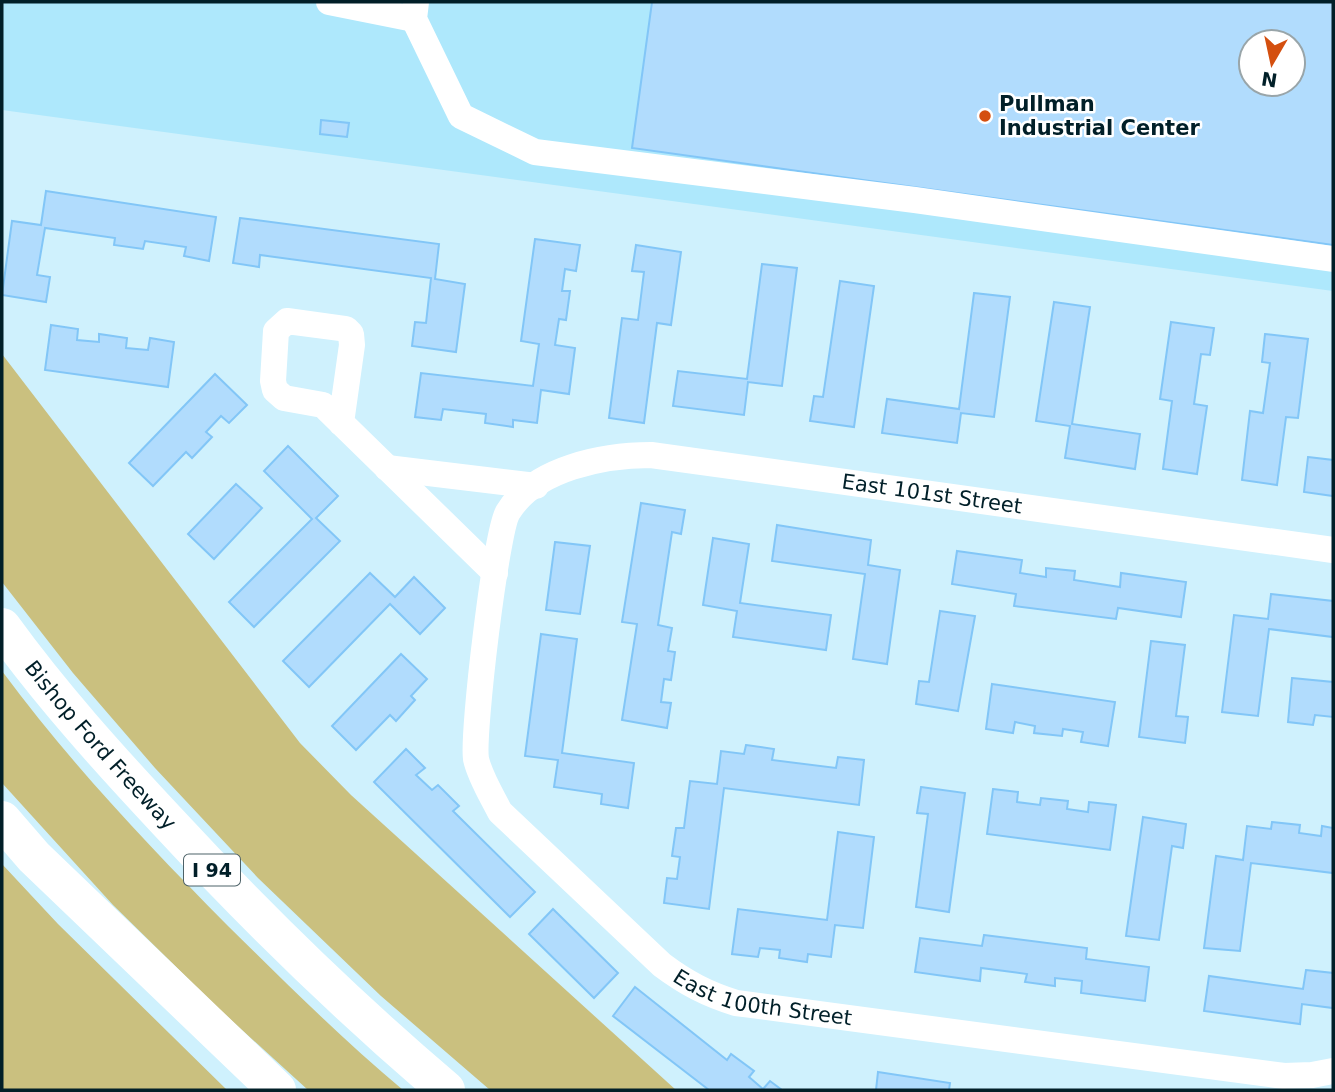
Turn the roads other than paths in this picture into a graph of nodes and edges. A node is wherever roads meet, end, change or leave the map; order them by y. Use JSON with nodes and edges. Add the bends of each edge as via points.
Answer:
{"nodes":[{"id":1,"x":328,"y":2,"type":"edge"},
{"id":2,"x":415,"y":11,"type":"edge"},
{"id":3,"x":1333,"y":259,"type":"edge"},
{"id":4,"x":332,"y":414,"type":"dead end"},
{"id":5,"x":387,"y":468,"type":"junction"},
{"id":6,"x":536,"y":485,"type":"junction"},
{"id":7,"x":1333,"y":550,"type":"edge"},
{"id":8,"x":495,"y":573,"type":"junction"},
{"id":9,"x":2,"y":627,"type":"edge"},
{"id":10,"x":2,"y":820,"type":"edge"},
{"id":11,"x":1333,"y":1071,"type":"edge"},
{"id":12,"x":277,"y":1090,"type":"edge"},
{"id":13,"x":446,"y":1090,"type":"edge"}],
"edges":[{"from":1,"to":2,"type":"street"},
{"from":2,"to":3,"type":"street","via":[[461,116],[535,152]]},
{"from":4,"to":5,"type":"street"},
{"from":5,"to":6,"type":"street"},
{"from":5,"to":8,"type":"street"},
{"from":6,"to":7,"type":"street","name":"East 101st Street","via":[[589,461],[651,454]]},
{"from":6,"to":8,"type":"street","name":"East 101st Street","via":[[508,513]]},
{"from":8,"to":11,"type":"street","name":"East 100th Street","via":[[476,725],[476,759],[486,785],[500,812],[684,982],[736,1003],[1284,1076]]},
{"from":9,"to":13,"type":"highway","name":"Bishop Ford Freeway","number":"I 94","via":[[105,754],[242,902]]},
{"from":10,"to":12,"type":"highway","via":[[34,857]]}]}
